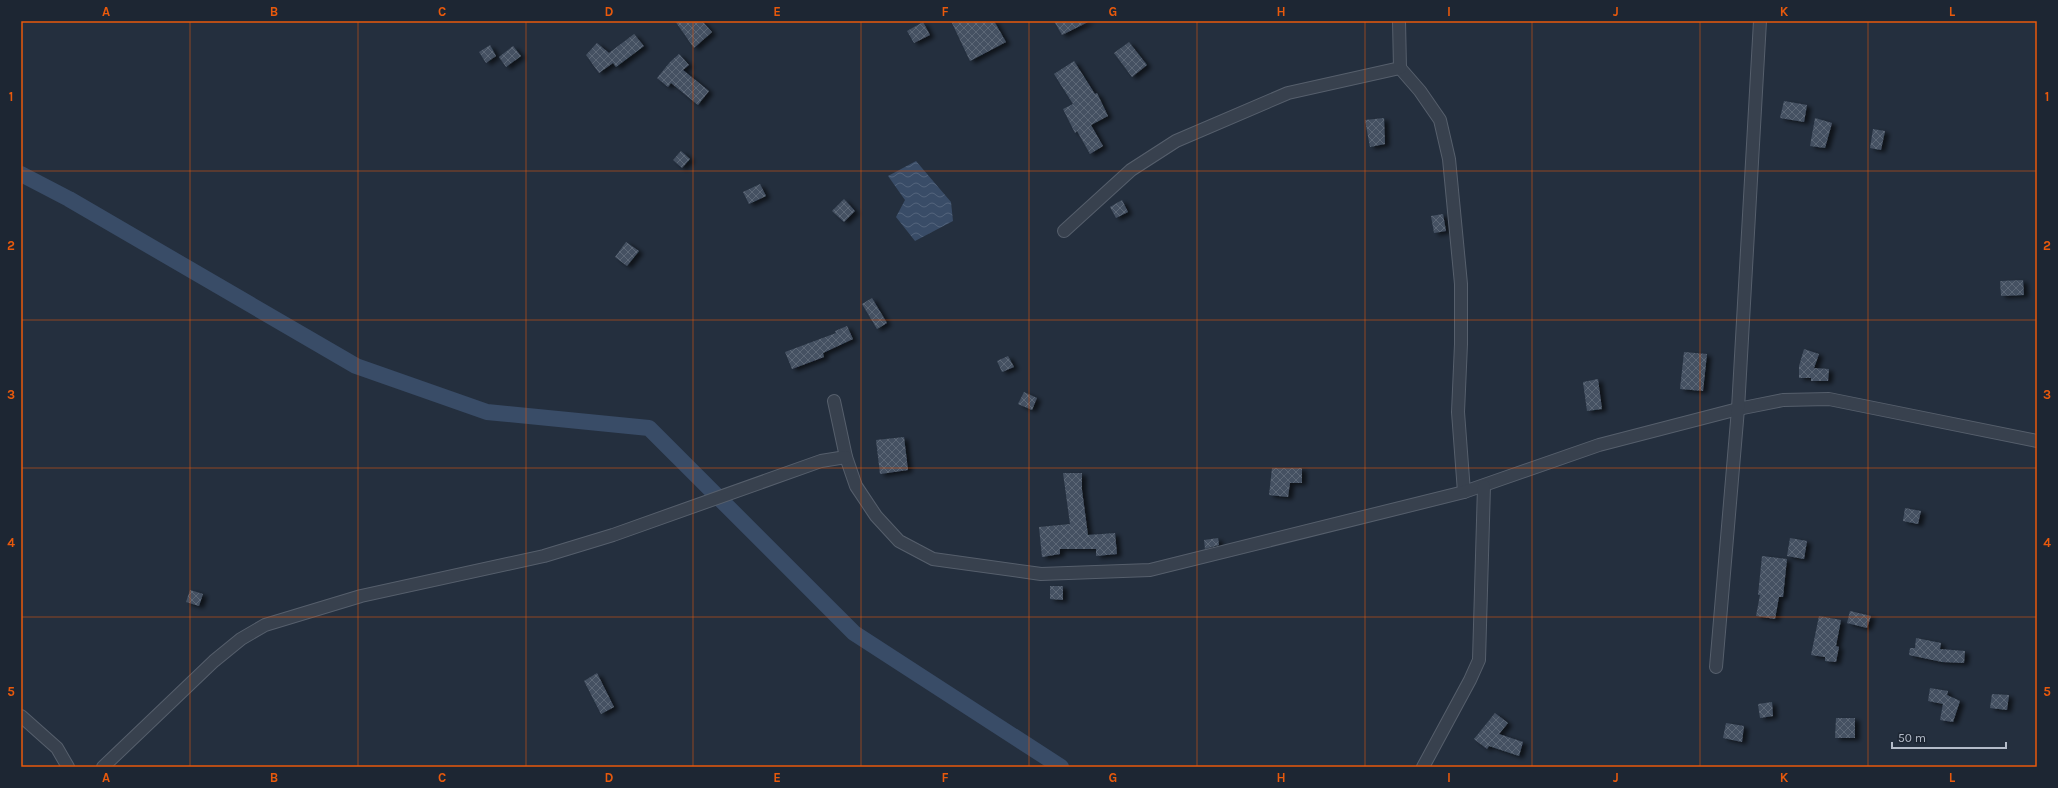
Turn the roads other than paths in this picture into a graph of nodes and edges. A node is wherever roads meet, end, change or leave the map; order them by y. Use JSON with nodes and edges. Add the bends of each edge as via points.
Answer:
{"nodes":[{"id":1,"x":1398,"y":21,"type":"edge"},
{"id":2,"x":1760,"y":21,"type":"edge"},
{"id":3,"x":1400,"y":68,"type":"junction"},
{"id":4,"x":1064,"y":231,"type":"dead end"},
{"id":5,"x":834,"y":401,"type":"dead end"},
{"id":6,"x":1738,"y":409,"type":"junction"},
{"id":7,"x":2037,"y":442,"type":"edge"},
{"id":8,"x":846,"y":456,"type":"junction"},
{"id":9,"x":1484,"y":486,"type":"junction"},
{"id":10,"x":1464,"y":492,"type":"junction"},
{"id":11,"x":1716,"y":666,"type":"dead end"},
{"id":12,"x":21,"y":716,"type":"edge"},
{"id":13,"x":68,"y":767,"type":"edge"},
{"id":14,"x":103,"y":767,"type":"edge"},
{"id":15,"x":1423,"y":767,"type":"edge"}],
"edges":[{"from":1,"to":3,"type":"street"},
{"from":2,"to":6,"type":"street"},
{"from":3,"to":4,"type":"street","via":[[1288,93],[1176,141],[1130,170]]},
{"from":3,"to":10,"type":"street","via":[[1420,90],[1440,120],[1449,159],[1461,284],[1458,412]]},
{"from":5,"to":8,"type":"street"},
{"from":6,"to":7,"type":"street","via":[[1783,400],[1829,399]]},
{"from":6,"to":9,"type":"street","via":[[1599,445]]},
{"from":6,"to":11,"type":"street"},
{"from":8,"to":10,"type":"street","via":[[856,486],[876,516],[899,541],[933,559],[1041,574],[1150,570]]},
{"from":8,"to":14,"type":"street","via":[[821,461],[613,535],[544,556],[361,596],[265,625],[241,639],[214,661]]},
{"from":9,"to":10,"type":"street"},
{"from":9,"to":15,"type":"street","via":[[1479,660]]},
{"from":12,"to":13,"type":"street","via":[[57,748]]}]}
